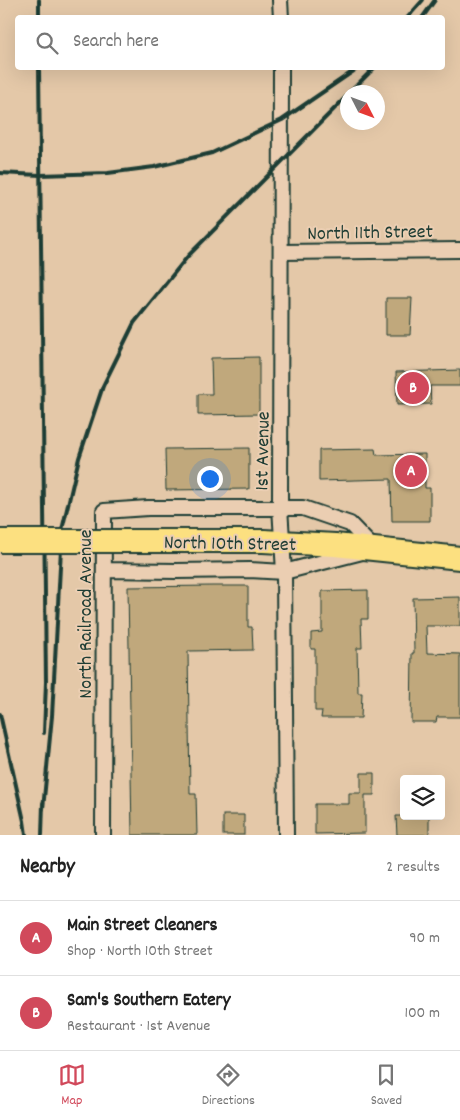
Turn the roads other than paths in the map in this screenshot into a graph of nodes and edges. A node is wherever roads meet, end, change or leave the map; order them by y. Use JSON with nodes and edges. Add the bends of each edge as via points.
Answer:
{"nodes":[{"id":1,"x":280,"y":0,"type":"edge"},
{"id":2,"x":280,"y":15,"type":"edge"},
{"id":3,"x":281,"y":70,"type":"edge"},
{"id":4,"x":460,"y":250,"type":"edge"},
{"id":5,"x":282,"y":252,"type":"junction"},
{"id":6,"x":280,"y":507,"type":"junction"},
{"id":7,"x":0,"y":541,"type":"edge"},
{"id":8,"x":273,"y":541,"type":"junction"},
{"id":9,"x":374,"y":550,"type":"junction"},
{"id":10,"x":460,"y":558,"type":"edge"},
{"id":11,"x":104,"y":570,"type":"junction"},
{"id":12,"x":284,"y":572,"type":"junction"},
{"id":13,"x":103,"y":835,"type":"edge"},
{"id":14,"x":286,"y":835,"type":"edge"}],
"edges":[{"from":1,"to":2,"type":"street"},
{"from":3,"to":5,"type":"street","name":"1st Avenue"},
{"from":4,"to":5,"type":"street","name":"North 11th Street"},
{"from":5,"to":6,"type":"street","name":"1st Avenue"},
{"from":6,"to":8,"type":"street","name":"1st Avenue"},
{"from":6,"to":9,"type":"street","name":"North Railroad Avenue","via":[[303,508],[350,524]]},
{"from":6,"to":11,"type":"street","name":"North Railroad Avenue","via":[[104,511]]},
{"from":7,"to":8,"type":"main road","name":"North 10th Street","bridge":true},
{"from":8,"to":9,"type":"main road","name":"North 10th Street"},
{"from":8,"to":12,"type":"street","name":"1st Avenue"},
{"from":9,"to":10,"type":"main road","name":"North 10th Street"},
{"from":9,"to":12,"type":"street"},
{"from":11,"to":12,"type":"street"},
{"from":11,"to":13,"type":"street","name":"North Railroad Avenue"},
{"from":12,"to":14,"type":"street","name":"1st Avenue"}]}
